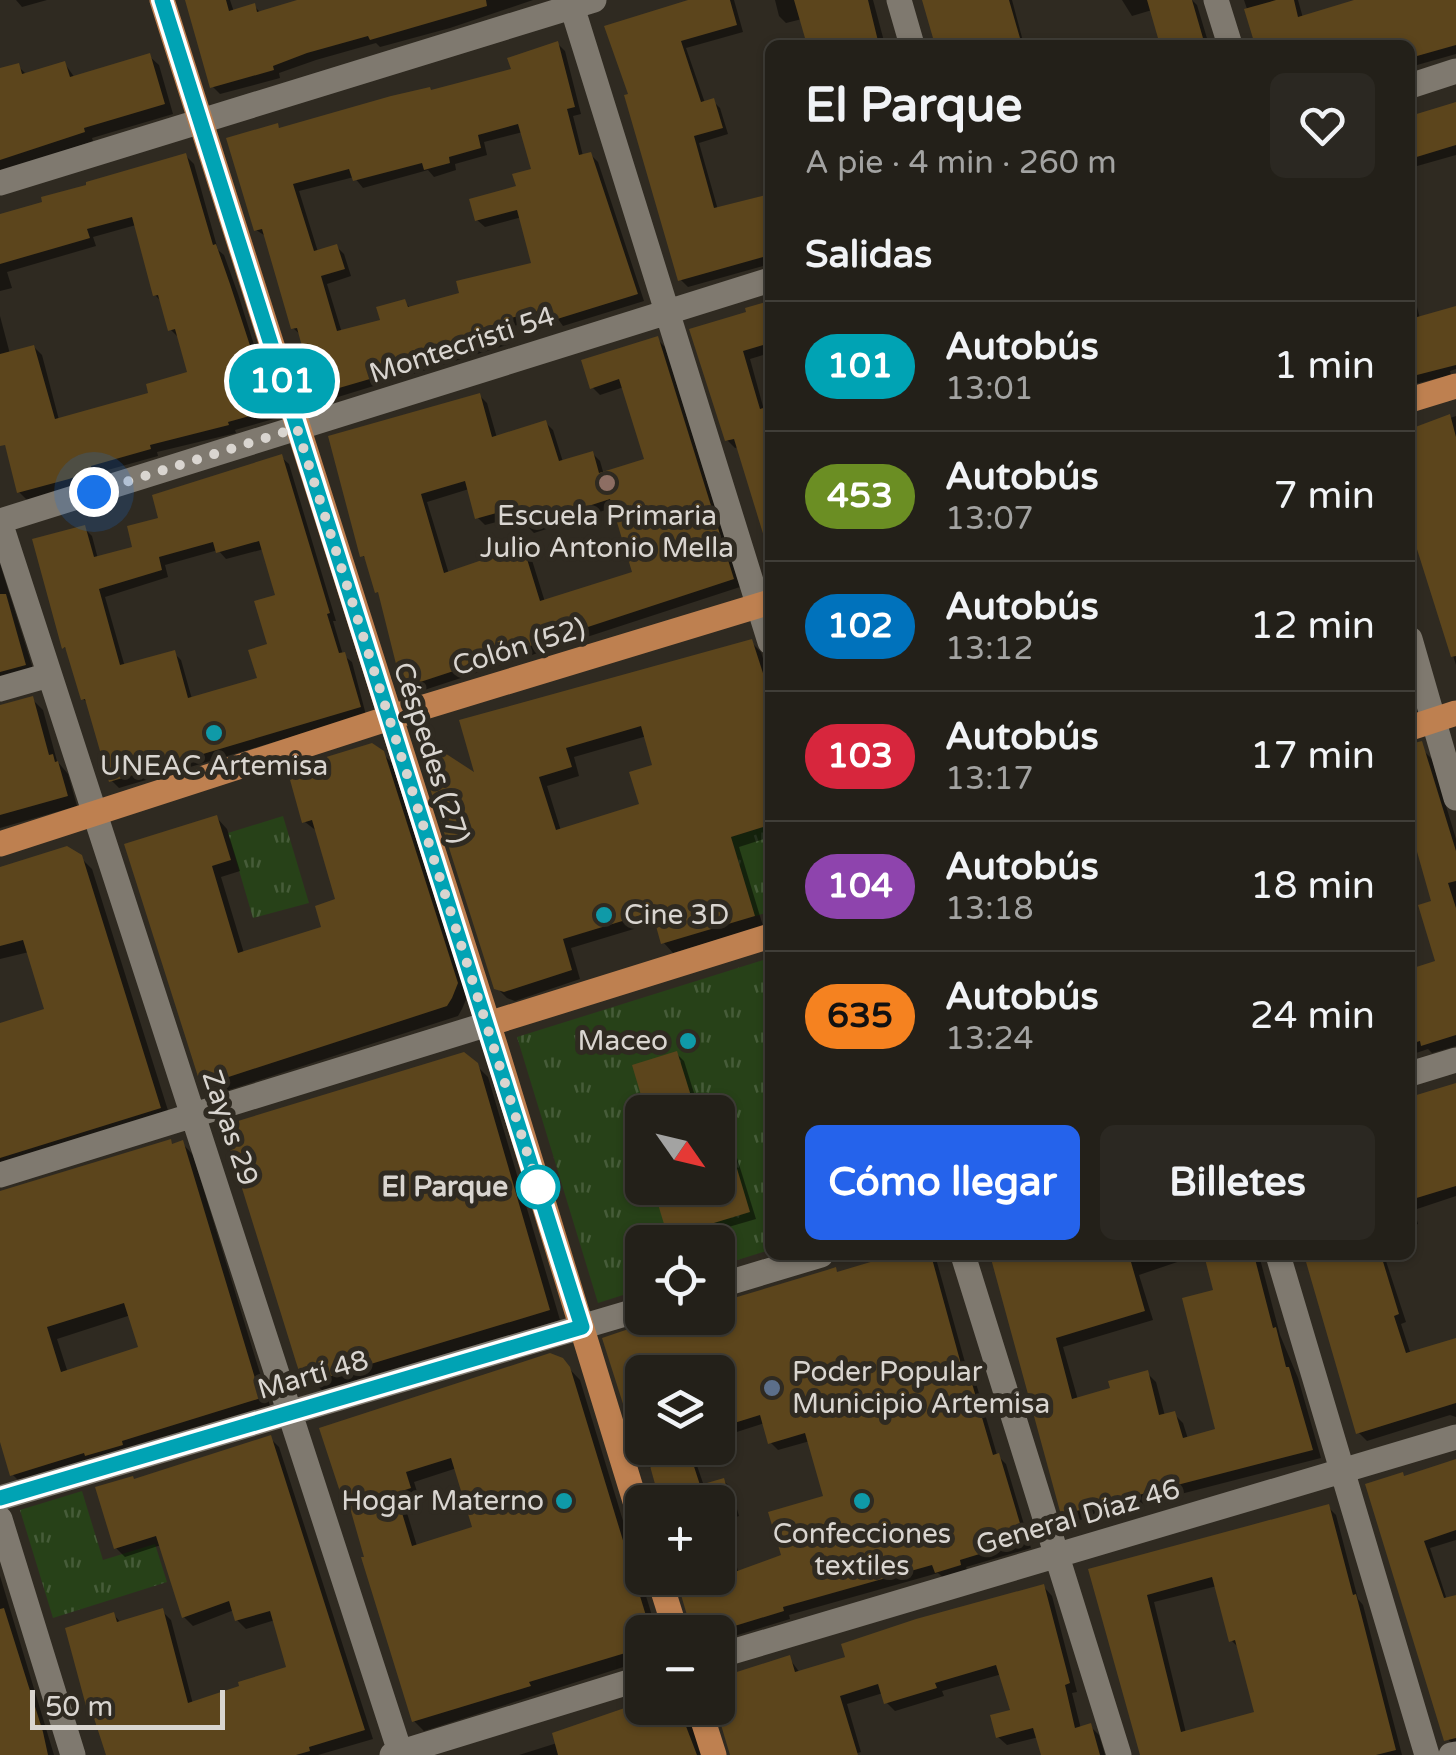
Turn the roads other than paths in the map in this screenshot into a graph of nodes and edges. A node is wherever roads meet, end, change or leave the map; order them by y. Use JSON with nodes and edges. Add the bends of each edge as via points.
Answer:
{"nodes":[{"id":1,"x":162,"y":0,"type":"edge"},
{"id":2,"x":898,"y":0,"type":"edge"},
{"id":3,"x":1216,"y":0,"type":"edge"},
{"id":4,"x":579,"y":2,"type":"edge"},
{"id":5,"x":910,"y":40,"type":"edge"},
{"id":6,"x":1228,"y":40,"type":"edge"},
{"id":7,"x":1456,"y":72,"type":"edge"},
{"id":8,"x":1415,"y":84,"type":"edge"},
{"id":9,"x":201,"y":122,"type":"junction"},
{"id":10,"x":0,"y":183,"type":"edge"},
{"id":11,"x":765,"y":282,"type":"edge"},
{"id":12,"x":666,"y":312,"type":"junction"},
{"id":13,"x":1456,"y":386,"type":"edge"},
{"id":14,"x":1415,"y":398,"type":"edge"},
{"id":15,"x":297,"y":428,"type":"junction"},
{"id":16,"x":0,"y":521,"type":"edge"},
{"id":17,"x":764,"y":604,"type":"edge"},
{"id":18,"x":1415,"y":657,"type":"edge"},
{"id":19,"x":49,"y":675,"type":"junction"},
{"id":20,"x":0,"y":690,"type":"edge"},
{"id":21,"x":388,"y":719,"type":"junction"},
{"id":22,"x":1433,"y":720,"type":"edge"},
{"id":23,"x":1456,"y":798,"type":"edge"},
{"id":24,"x":93,"y":814,"type":"junction"},
{"id":25,"x":0,"y":844,"type":"edge"},
{"id":26,"x":765,"y":938,"type":"edge"},
{"id":27,"x":488,"y":1024,"type":"junction"},
{"id":28,"x":1456,"y":1060,"type":"edge"},
{"id":29,"x":1415,"y":1072,"type":"edge"},
{"id":30,"x":194,"y":1115,"type":"junction"},
{"id":31,"x":0,"y":1175,"type":"edge"},
{"id":32,"x":804,"y":1260,"type":"edge"},
{"id":33,"x":965,"y":1260,"type":"edge"},
{"id":34,"x":1280,"y":1260,"type":"edge"},
{"id":35,"x":735,"y":1281,"type":"edge"},
{"id":36,"x":625,"y":1314,"type":"edge"},
{"id":37,"x":582,"y":1327,"type":"junction"},
{"id":38,"x":292,"y":1412,"type":"junction"},
{"id":39,"x":1456,"y":1437,"type":"edge"},
{"id":40,"x":1343,"y":1471,"type":"junction"},
{"id":41,"x":630,"y":1485,"type":"edge"},
{"id":42,"x":0,"y":1498,"type":"edge"},
{"id":43,"x":0,"y":1519,"type":"edge"},
{"id":44,"x":1057,"y":1555,"type":"junction"},
{"id":45,"x":735,"y":1651,"type":"edge"},
{"id":46,"x":625,"y":1683,"type":"edge"},
{"id":47,"x":704,"y":1725,"type":"edge"},
{"id":48,"x":398,"y":1754,"type":"edge"},
{"id":49,"x":74,"y":1755,"type":"edge"},
{"id":50,"x":714,"y":1755,"type":"edge"},
{"id":51,"x":1119,"y":1755,"type":"edge"},
{"id":52,"x":1427,"y":1755,"type":"edge"}],
"edges":[{"from":1,"to":9,"type":"main road","name":"Céspedes (27)"},
{"from":2,"to":5,"type":"street"},
{"from":3,"to":6,"type":"street"},
{"from":4,"to":9,"type":"street"},
{"from":4,"to":12,"type":"street"},
{"from":7,"to":8,"type":"street"},
{"from":9,"to":10,"type":"street"},
{"from":9,"to":15,"type":"main road","name":"Céspedes (27)"},
{"from":11,"to":12,"type":"street","name":"Montecristi 54"},
{"from":12,"to":15,"type":"street","name":"Montecristi 54"},
{"from":12,"to":17,"type":"street"},
{"from":13,"to":14,"type":"main road"},
{"from":15,"to":16,"type":"street","name":"Montecristi 54"},
{"from":15,"to":21,"type":"main road","name":"Céspedes (27)"},
{"from":16,"to":19,"type":"street","name":"Zayas 29"},
{"from":17,"to":21,"type":"main road","name":"Colón (52)"},
{"from":18,"to":22,"type":"street"},
{"from":19,"to":20,"type":"street"},
{"from":19,"to":24,"type":"street","name":"Zayas 29"},
{"from":21,"to":24,"type":"main road","name":"Colón (52)"},
{"from":21,"to":27,"type":"main road","name":"Céspedes (27)"},
{"from":22,"to":23,"type":"street"},
{"from":24,"to":25,"type":"main road","name":"Colón (52)"},
{"from":24,"to":30,"type":"street","name":"Zayas 29"},
{"from":26,"to":27,"type":"main road"},
{"from":27,"to":30,"type":"street"},
{"from":27,"to":37,"type":"main road","name":"Céspedes (27)"},
{"from":28,"to":29,"type":"street"},
{"from":30,"to":31,"type":"street"},
{"from":30,"to":38,"type":"street","name":"Zayas 29"},
{"from":32,"to":35,"type":"street"},
{"from":33,"to":44,"type":"street"},
{"from":34,"to":40,"type":"street"},
{"from":36,"to":37,"type":"street","name":"Martí 48"},
{"from":37,"to":38,"type":"street","name":"Martí 48"},
{"from":37,"to":41,"type":"main road","name":"Céspedes (27)"},
{"from":38,"to":42,"type":"street","name":"Martí 48"},
{"from":38,"to":48,"type":"street","name":"Zayas 29"},
{"from":39,"to":40,"type":"street","name":"General Díaz 46"},
{"from":40,"to":44,"type":"street","name":"General Díaz 46"},
{"from":40,"to":52,"type":"street"},
{"from":43,"to":49,"type":"street"},
{"from":44,"to":45,"type":"street","name":"General Díaz 46"},
{"from":44,"to":51,"type":"street"},
{"from":46,"to":48,"type":"street"},
{"from":47,"to":50,"type":"main road"}]}
